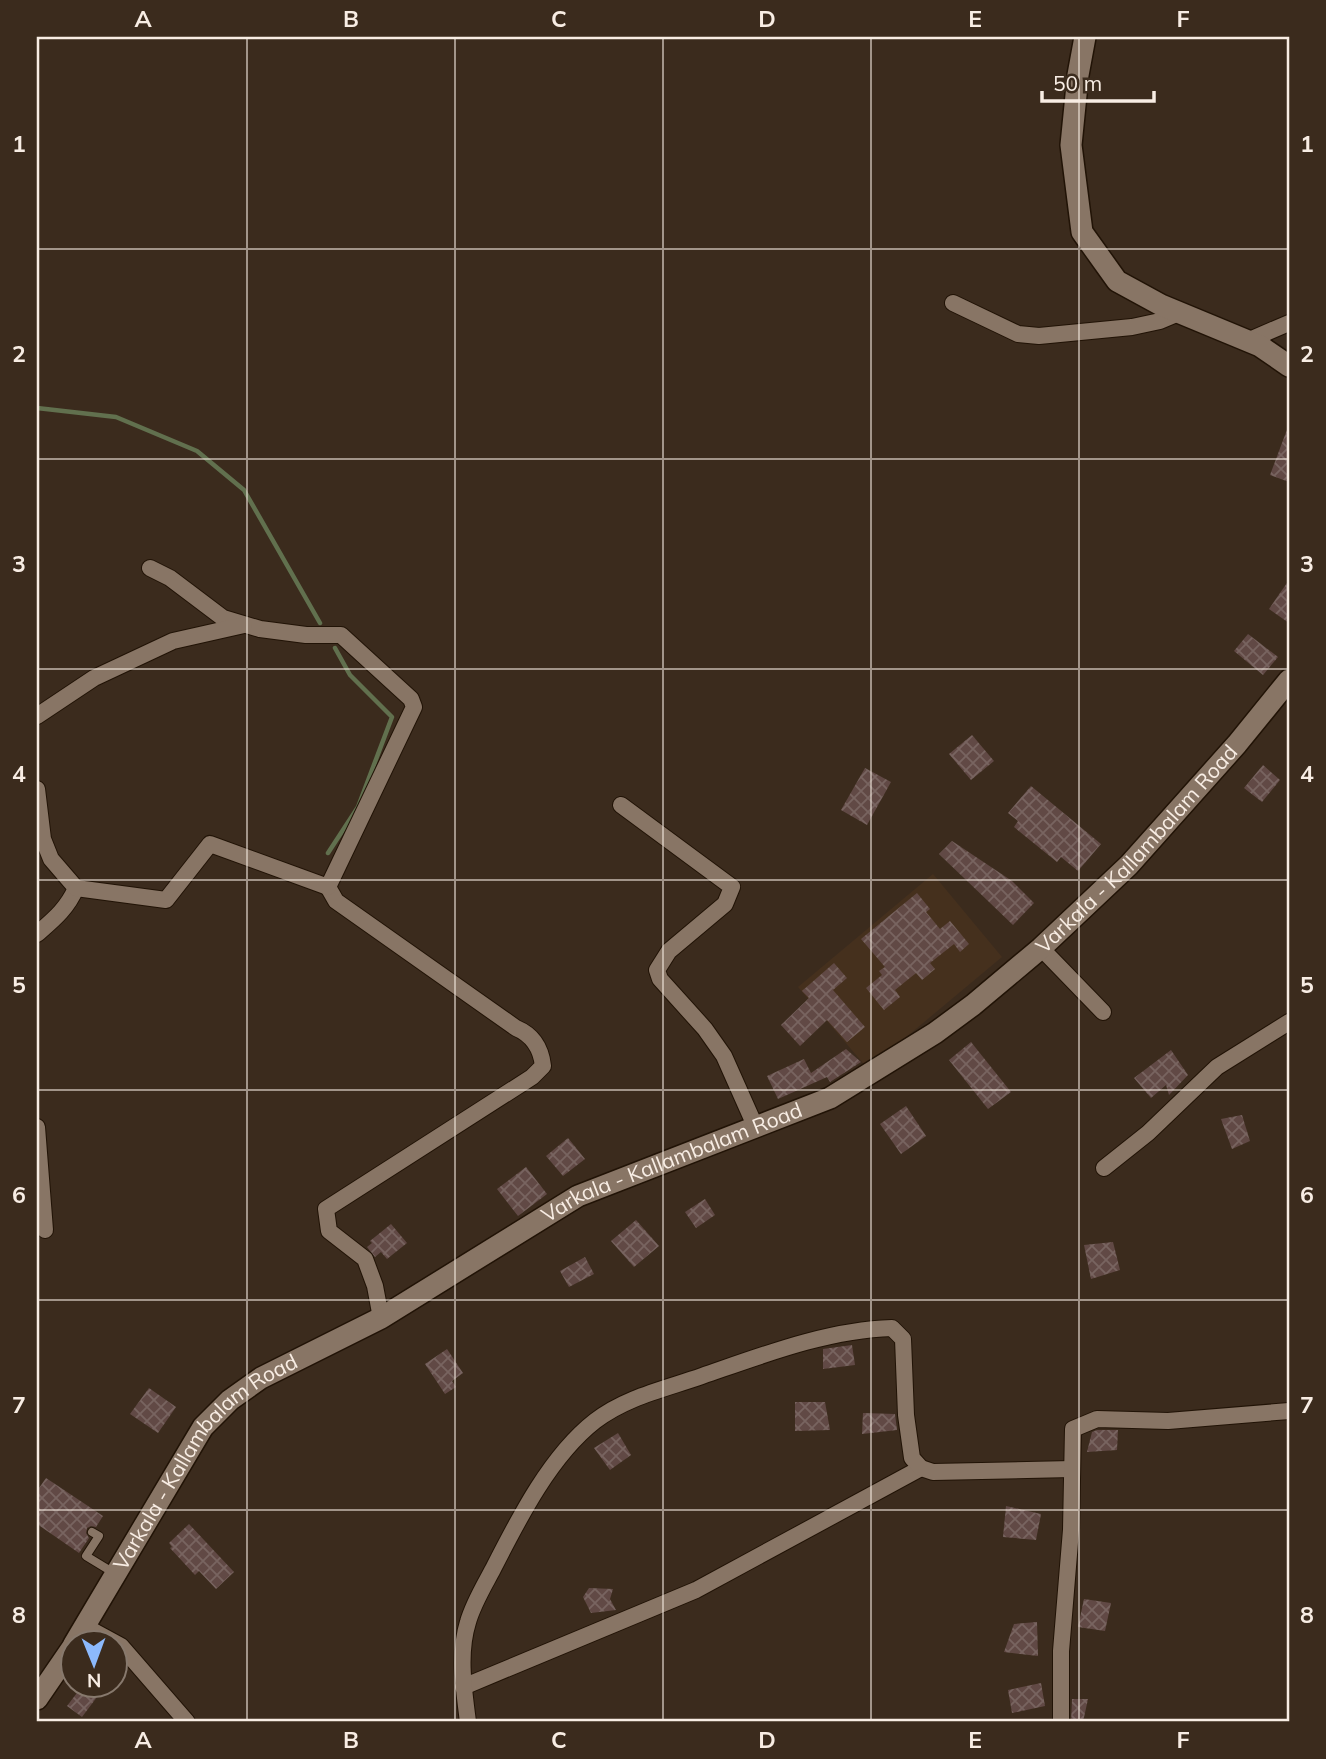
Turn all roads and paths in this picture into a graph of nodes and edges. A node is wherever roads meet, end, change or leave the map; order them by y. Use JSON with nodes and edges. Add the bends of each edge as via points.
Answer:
{"nodes":[{"id":1,"x":1085,"y":37,"type":"edge"},
{"id":2,"x":953,"y":303,"type":"dead end"},
{"id":3,"x":1179,"y":313,"type":"junction"},
{"id":4,"x":1289,"y":323,"type":"edge"},
{"id":5,"x":1247,"y":341,"type":"junction"},
{"id":6,"x":1289,"y":366,"type":"edge"},
{"id":7,"x":150,"y":568,"type":"dead end"},
{"id":8,"x":245,"y":624,"type":"junction"},
{"id":9,"x":1289,"y":680,"type":"edge"},
{"id":10,"x":37,"y":716,"type":"edge"},
{"id":11,"x":37,"y":789,"type":"edge"},
{"id":12,"x":621,"y":805,"type":"dead end"},
{"id":13,"x":328,"y":887,"type":"junction"},
{"id":14,"x":76,"y":888,"type":"junction"},
{"id":15,"x":37,"y":934,"type":"edge"},
{"id":16,"x":1041,"y":948,"type":"junction"},
{"id":17,"x":1103,"y":1012,"type":"dead end"},
{"id":18,"x":1289,"y":1022,"type":"edge"},
{"id":19,"x":37,"y":1127,"type":"edge"},
{"id":20,"x":756,"y":1128,"type":"junction"},
{"id":21,"x":1104,"y":1168,"type":"dead end"},
{"id":22,"x":45,"y":1230,"type":"dead end"},
{"id":23,"x":382,"y":1318,"type":"junction"},
{"id":24,"x":1289,"y":1411,"type":"edge"},
{"id":25,"x":921,"y":1468,"type":"junction"},
{"id":26,"x":1072,"y":1469,"type":"junction"},
{"id":27,"x":92,"y":1532,"type":"dead end"},
{"id":28,"x":117,"y":1574,"type":"junction"},
{"id":29,"x":83,"y":1630,"type":"edge"},
{"id":30,"x":130,"y":1656,"type":"edge"},
{"id":31,"x":60,"y":1665,"type":"edge"},
{"id":32,"x":463,"y":1687,"type":"junction"},
{"id":33,"x":37,"y":1699,"type":"edge"},
{"id":34,"x":187,"y":1722,"type":"edge"},
{"id":35,"x":468,"y":1722,"type":"edge"},
{"id":36,"x":1062,"y":1722,"type":"edge"}],
"edges":[{"from":1,"to":3,"type":"main road","via":[[1071,145],[1082,232],[1117,281]]},
{"from":2,"to":3,"type":"street","via":[[1018,334],[1039,336],[1132,327]]},
{"from":3,"to":5,"type":"main road"},
{"from":4,"to":5,"type":"street"},
{"from":5,"to":6,"type":"main road"},
{"from":7,"to":8,"type":"street","via":[[223,618]]},
{"from":8,"to":10,"type":"street","via":[[173,641],[94,678]]},
{"from":8,"to":13,"type":"street","via":[[306,635],[341,635],[411,699],[414,707]]},
{"from":9,"to":16,"type":"main road","name":"Varkala - Kallambalam Road","via":[[1129,865]]},
{"from":11,"to":14,"type":"street","via":[[43,839],[51,859]]},
{"from":12,"to":20,"type":"street","via":[[732,887],[725,904],[669,951],[657,970],[724,1056]]},
{"from":13,"to":14,"type":"street","via":[[210,844],[166,900]]},
{"from":13,"to":23,"type":"street","via":[[336,901],[530,1034],[542,1054],[543,1066],[532,1077],[326,1209],[329,1231],[365,1259]]},
{"from":14,"to":15,"type":"street","via":[[61,914]]},
{"from":16,"to":17,"type":"street"},
{"from":16,"to":20,"type":"main road","name":"Varkala - Kallambalam Road","via":[[935,1033],[830,1098]]},
{"from":18,"to":21,"type":"street","via":[[1217,1067]]},
{"from":19,"to":22,"type":"street"},
{"from":20,"to":23,"type":"main road","name":"Varkala - Kallambalam Road","via":[[579,1196]]},
{"from":23,"to":28,"type":"main road","name":"Varkala - Kallambalam Road","via":[[261,1378],[203,1427]]},
{"from":24,"to":26,"type":"street","via":[[1168,1421],[1097,1419],[1073,1429]]},
{"from":25,"to":26,"type":"street","via":[[933,1472]]},
{"from":25,"to":32,"type":"street","via":[[696,1590]]},
{"from":25,"to":32,"type":"street","via":[[912,1458],[903,1339],[892,1328],[827,1336],[630,1400],[595,1422],[538,1489],[468,1622]]},
{"from":26,"to":36,"type":"street","via":[[1061,1651]]},
{"from":27,"to":28,"type":"lane","via":[[99,1535],[86,1556]]},
{"from":28,"to":29,"type":"main road","name":"Varkala - Kallambalam Road"},
{"from":30,"to":34,"type":"street"},
{"from":31,"to":33,"type":"main road","name":"Varkala - Kallambalam Road"},
{"from":32,"to":35,"type":"street"}]}
